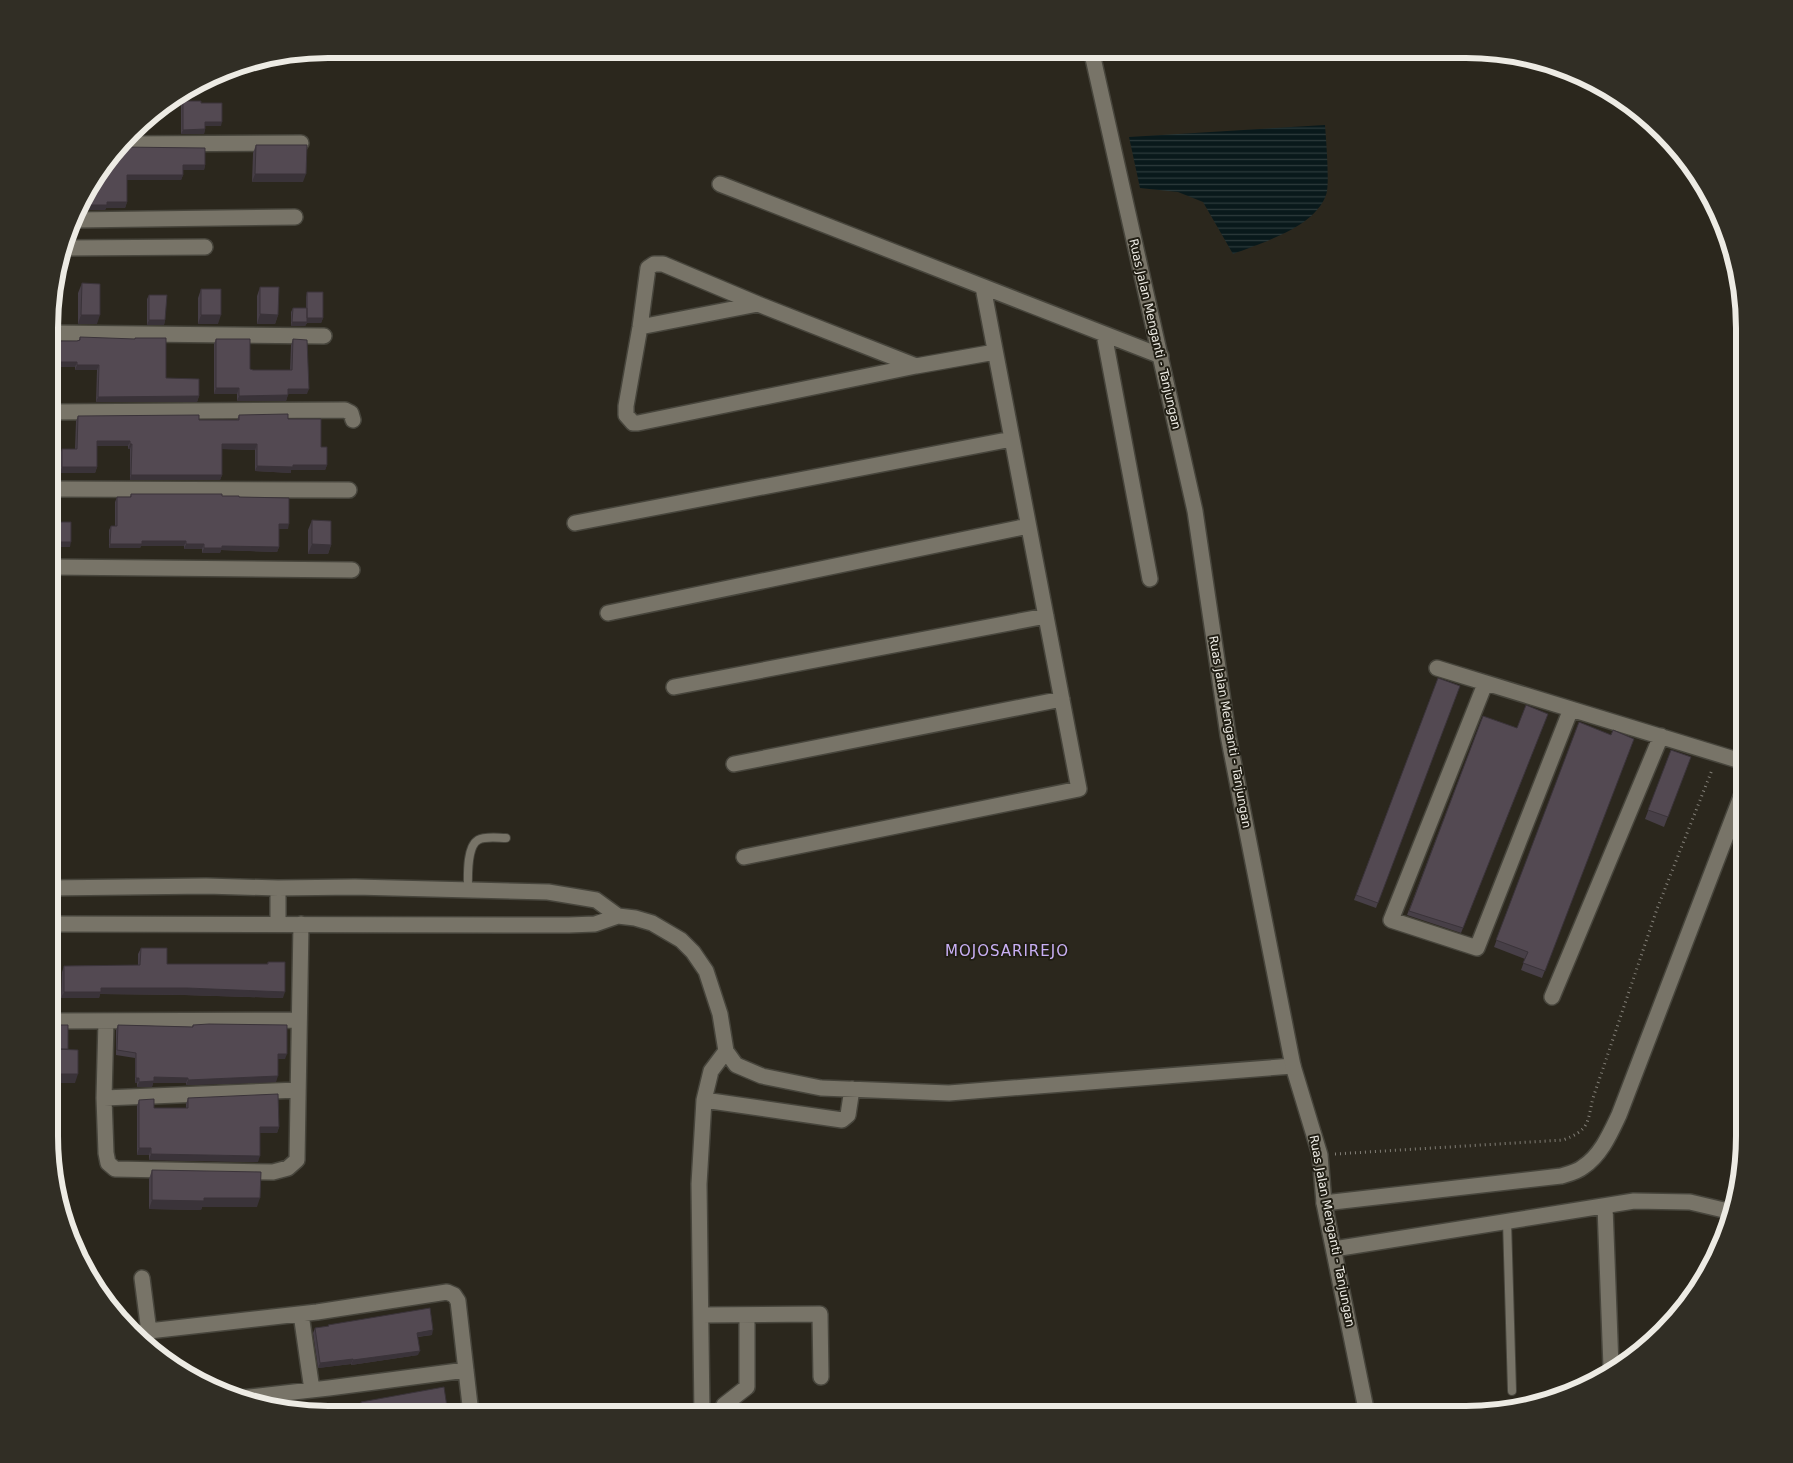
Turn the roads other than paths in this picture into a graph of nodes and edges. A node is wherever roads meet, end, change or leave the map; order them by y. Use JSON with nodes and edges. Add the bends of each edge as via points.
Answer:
{"nodes":[{"id":1,"x":1093,"y":58,"type":"edge"},
{"id":2,"x":301,"y":143,"type":"edge"},
{"id":3,"x":129,"y":144,"type":"edge"},
{"id":4,"x":720,"y":184,"type":"dead end"},
{"id":5,"x":295,"y":217,"type":"dead end"},
{"id":6,"x":80,"y":220,"type":"edge"},
{"id":7,"x":205,"y":246,"type":"dead end"},
{"id":8,"x":70,"y":248,"type":"edge"},
{"id":9,"x":983,"y":287,"type":"junction"},
{"id":10,"x":758,"y":304,"type":"junction"},
{"id":11,"x":640,"y":328,"type":"junction"},
{"id":12,"x":58,"y":333,"type":"edge"},
{"id":13,"x":1104,"y":334,"type":"junction"},
{"id":14,"x":324,"y":336,"type":"dead end"},
{"id":15,"x":995,"y":352,"type":"junction"},
{"id":16,"x":1161,"y":356,"type":"junction"},
{"id":17,"x":916,"y":366,"type":"junction"},
{"id":18,"x":58,"y":412,"type":"edge"},
{"id":19,"x":353,"y":420,"type":"dead end"},
{"id":20,"x":1012,"y":439,"type":"junction"},
{"id":21,"x":58,"y":489,"type":"edge"},
{"id":22,"x":348,"y":490,"type":"dead end"},
{"id":23,"x":575,"y":523,"type":"dead end"},
{"id":24,"x":1028,"y":526,"type":"junction"},
{"id":25,"x":58,"y":567,"type":"edge"},
{"id":26,"x":352,"y":570,"type":"dead end"},
{"id":27,"x":1150,"y":579,"type":"dead end"},
{"id":28,"x":608,"y":613,"type":"dead end"},
{"id":29,"x":1046,"y":616,"type":"junction"},
{"id":30,"x":1437,"y":668,"type":"dead end"},
{"id":31,"x":1486,"y":684,"type":"junction"},
{"id":32,"x":674,"y":687,"type":"dead end"},
{"id":33,"x":1062,"y":699,"type":"junction"},
{"id":34,"x":1570,"y":709,"type":"junction"},
{"id":35,"x":1660,"y":736,"type":"junction"},
{"id":36,"x":1736,"y":760,"type":"edge"},
{"id":37,"x":734,"y":764,"type":"dead end"},
{"id":38,"x":1736,"y":809,"type":"edge"},
{"id":39,"x":506,"y":838,"type":"dead end"},
{"id":40,"x":744,"y":857,"type":"dead end"},
{"id":41,"x":58,"y":888,"type":"edge"},
{"id":42,"x":278,"y":888,"type":"junction"},
{"id":43,"x":468,"y":890,"type":"junction"},
{"id":44,"x":618,"y":916,"type":"junction"},
{"id":45,"x":58,"y":924,"type":"edge"},
{"id":46,"x":278,"y":924,"type":"junction"},
{"id":47,"x":301,"y":924,"type":"junction"},
{"id":48,"x":1552,"y":997,"type":"dead end"},
{"id":49,"x":299,"y":1020,"type":"junction"},
{"id":50,"x":58,"y":1021,"type":"edge"},
{"id":51,"x":106,"y":1021,"type":"junction"},
{"id":52,"x":726,"y":1051,"type":"junction"},
{"id":53,"x":1293,"y":1066,"type":"junction"},
{"id":54,"x":852,"y":1089,"type":"junction"},
{"id":55,"x":298,"y":1090,"type":"junction"},
{"id":56,"x":104,"y":1098,"type":"junction"},
{"id":57,"x":704,"y":1100,"type":"junction"},
{"id":58,"x":1324,"y":1203,"type":"junction"},
{"id":59,"x":1604,"y":1206,"type":"junction"},
{"id":60,"x":1725,"y":1210,"type":"edge"},
{"id":61,"x":1507,"y":1221,"type":"junction"},
{"id":62,"x":1334,"y":1249,"type":"junction"},
{"id":63,"x":142,"y":1278,"type":"dead end"},
{"id":64,"x":301,"y":1314,"type":"junction"},
{"id":65,"x":747,"y":1314,"type":"junction"},
{"id":66,"x":701,"y":1315,"type":"junction"},
{"id":67,"x":142,"y":1332,"type":"edge"},
{"id":68,"x":149,"y":1332,"type":"junction"},
{"id":69,"x":1612,"y":1363,"type":"edge"},
{"id":70,"x":466,"y":1370,"type":"junction"},
{"id":71,"x":821,"y":1377,"type":"dead end"},
{"id":72,"x":312,"y":1390,"type":"junction"},
{"id":73,"x":1512,"y":1391,"type":"dead end"},
{"id":74,"x":258,"y":1396,"type":"edge"},
{"id":75,"x":470,"y":1406,"type":"edge"},
{"id":76,"x":702,"y":1406,"type":"edge"},
{"id":77,"x":724,"y":1406,"type":"edge"},
{"id":78,"x":1365,"y":1406,"type":"edge"}],
"edges":[{"from":1,"to":16,"type":"street","name":"Ruas Jalan Menganti - Tanjungan"},
{"from":2,"to":3,"type":"street"},
{"from":4,"to":9,"type":"street"},
{"from":5,"to":6,"type":"street"},
{"from":7,"to":8,"type":"street"},
{"from":9,"to":13,"type":"street"},
{"from":9,"to":15,"type":"street"},
{"from":10,"to":11,"type":"street"},
{"from":10,"to":11,"type":"street","via":[[663,264],[654,264],[648,268]]},
{"from":10,"to":17,"type":"street"},
{"from":11,"to":17,"type":"street","via":[[626,406],[626,415],[634,424]]},
{"from":12,"to":14,"type":"street"},
{"from":13,"to":16,"type":"street"},
{"from":13,"to":27,"type":"street"},
{"from":15,"to":17,"type":"street"},
{"from":15,"to":20,"type":"street"},
{"from":16,"to":53,"type":"street","name":"Ruas Jalan Menganti - Tanjungan","via":[[1195,511],[1228,735]]},
{"from":18,"to":19,"type":"street","via":[[345,410],[351,413]]},
{"from":20,"to":23,"type":"street"},
{"from":20,"to":24,"type":"street"},
{"from":21,"to":22,"type":"street"},
{"from":24,"to":28,"type":"street"},
{"from":24,"to":29,"type":"street"},
{"from":25,"to":26,"type":"street"},
{"from":29,"to":32,"type":"street"},
{"from":29,"to":33,"type":"street"},
{"from":30,"to":31,"type":"street"},
{"from":31,"to":34,"type":"street"},
{"from":31,"to":34,"type":"street","via":[[1391,920],[1477,948]]},
{"from":33,"to":37,"type":"street"},
{"from":33,"to":40,"type":"street","via":[[1079,788]]},
{"from":34,"to":35,"type":"street"},
{"from":35,"to":36,"type":"street"},
{"from":35,"to":48,"type":"street"},
{"from":38,"to":58,"type":"street","via":[[1619,1115],[1608,1140],[1594,1158],[1582,1168],[1561,1176]]},
{"from":39,"to":43,"type":"lane","via":[[484,838],[472,847]]},
{"from":41,"to":42,"type":"street"},
{"from":42,"to":43,"type":"street"},
{"from":42,"to":46,"type":"street"},
{"from":43,"to":44,"type":"street","via":[[548,892],[596,900]]},
{"from":44,"to":47,"type":"street","via":[[594,924]]},
{"from":44,"to":52,"type":"street","via":[[652,923],[681,940],[693,952],[706,971],[720,1014]]},
{"from":45,"to":46,"type":"street"},
{"from":46,"to":47,"type":"street"},
{"from":47,"to":49,"type":"street"},
{"from":49,"to":51,"type":"street"},
{"from":49,"to":55,"type":"street"},
{"from":50,"to":51,"type":"street"},
{"from":51,"to":56,"type":"street"},
{"from":52,"to":54,"type":"street","via":[[736,1065],[762,1076],[821,1088]]},
{"from":52,"to":57,"type":"street","via":[[711,1071]]},
{"from":53,"to":54,"type":"street","via":[[949,1093]]},
{"from":53,"to":58,"type":"street","name":"Ruas Jalan Menganti - Tanjungan","via":[[1320,1155]]},
{"from":54,"to":57,"type":"street","via":[[848,1115],[842,1120]]},
{"from":55,"to":56,"type":"street"},
{"from":55,"to":56,"type":"street","via":[[297,1160],[288,1168],[273,1172],[115,1169],[108,1164],[106,1153]]},
{"from":57,"to":66,"type":"street","via":[[699,1184]]},
{"from":58,"to":62,"type":"street","name":"Ruas Jalan Menganti - Tanjungan"},
{"from":59,"to":60,"type":"street","via":[[1634,1201],[1690,1202]]},
{"from":59,"to":61,"type":"street"},
{"from":59,"to":69,"type":"street"},
{"from":61,"to":62,"type":"street"},
{"from":61,"to":73,"type":"lane"},
{"from":62,"to":78,"type":"street","name":"Ruas Jalan Menganti - Tanjungan"},
{"from":63,"to":68,"type":"street"},
{"from":64,"to":68,"type":"street"},
{"from":64,"to":70,"type":"street","via":[[447,1292],[458,1301]]},
{"from":64,"to":72,"type":"street"},
{"from":65,"to":66,"type":"street"},
{"from":65,"to":71,"type":"street","via":[[820,1314]]},
{"from":65,"to":77,"type":"street","via":[[747,1387]]},
{"from":66,"to":76,"type":"street"},
{"from":67,"to":68,"type":"street"},
{"from":70,"to":72,"type":"street"},
{"from":70,"to":75,"type":"street"},
{"from":72,"to":74,"type":"street"}]}
